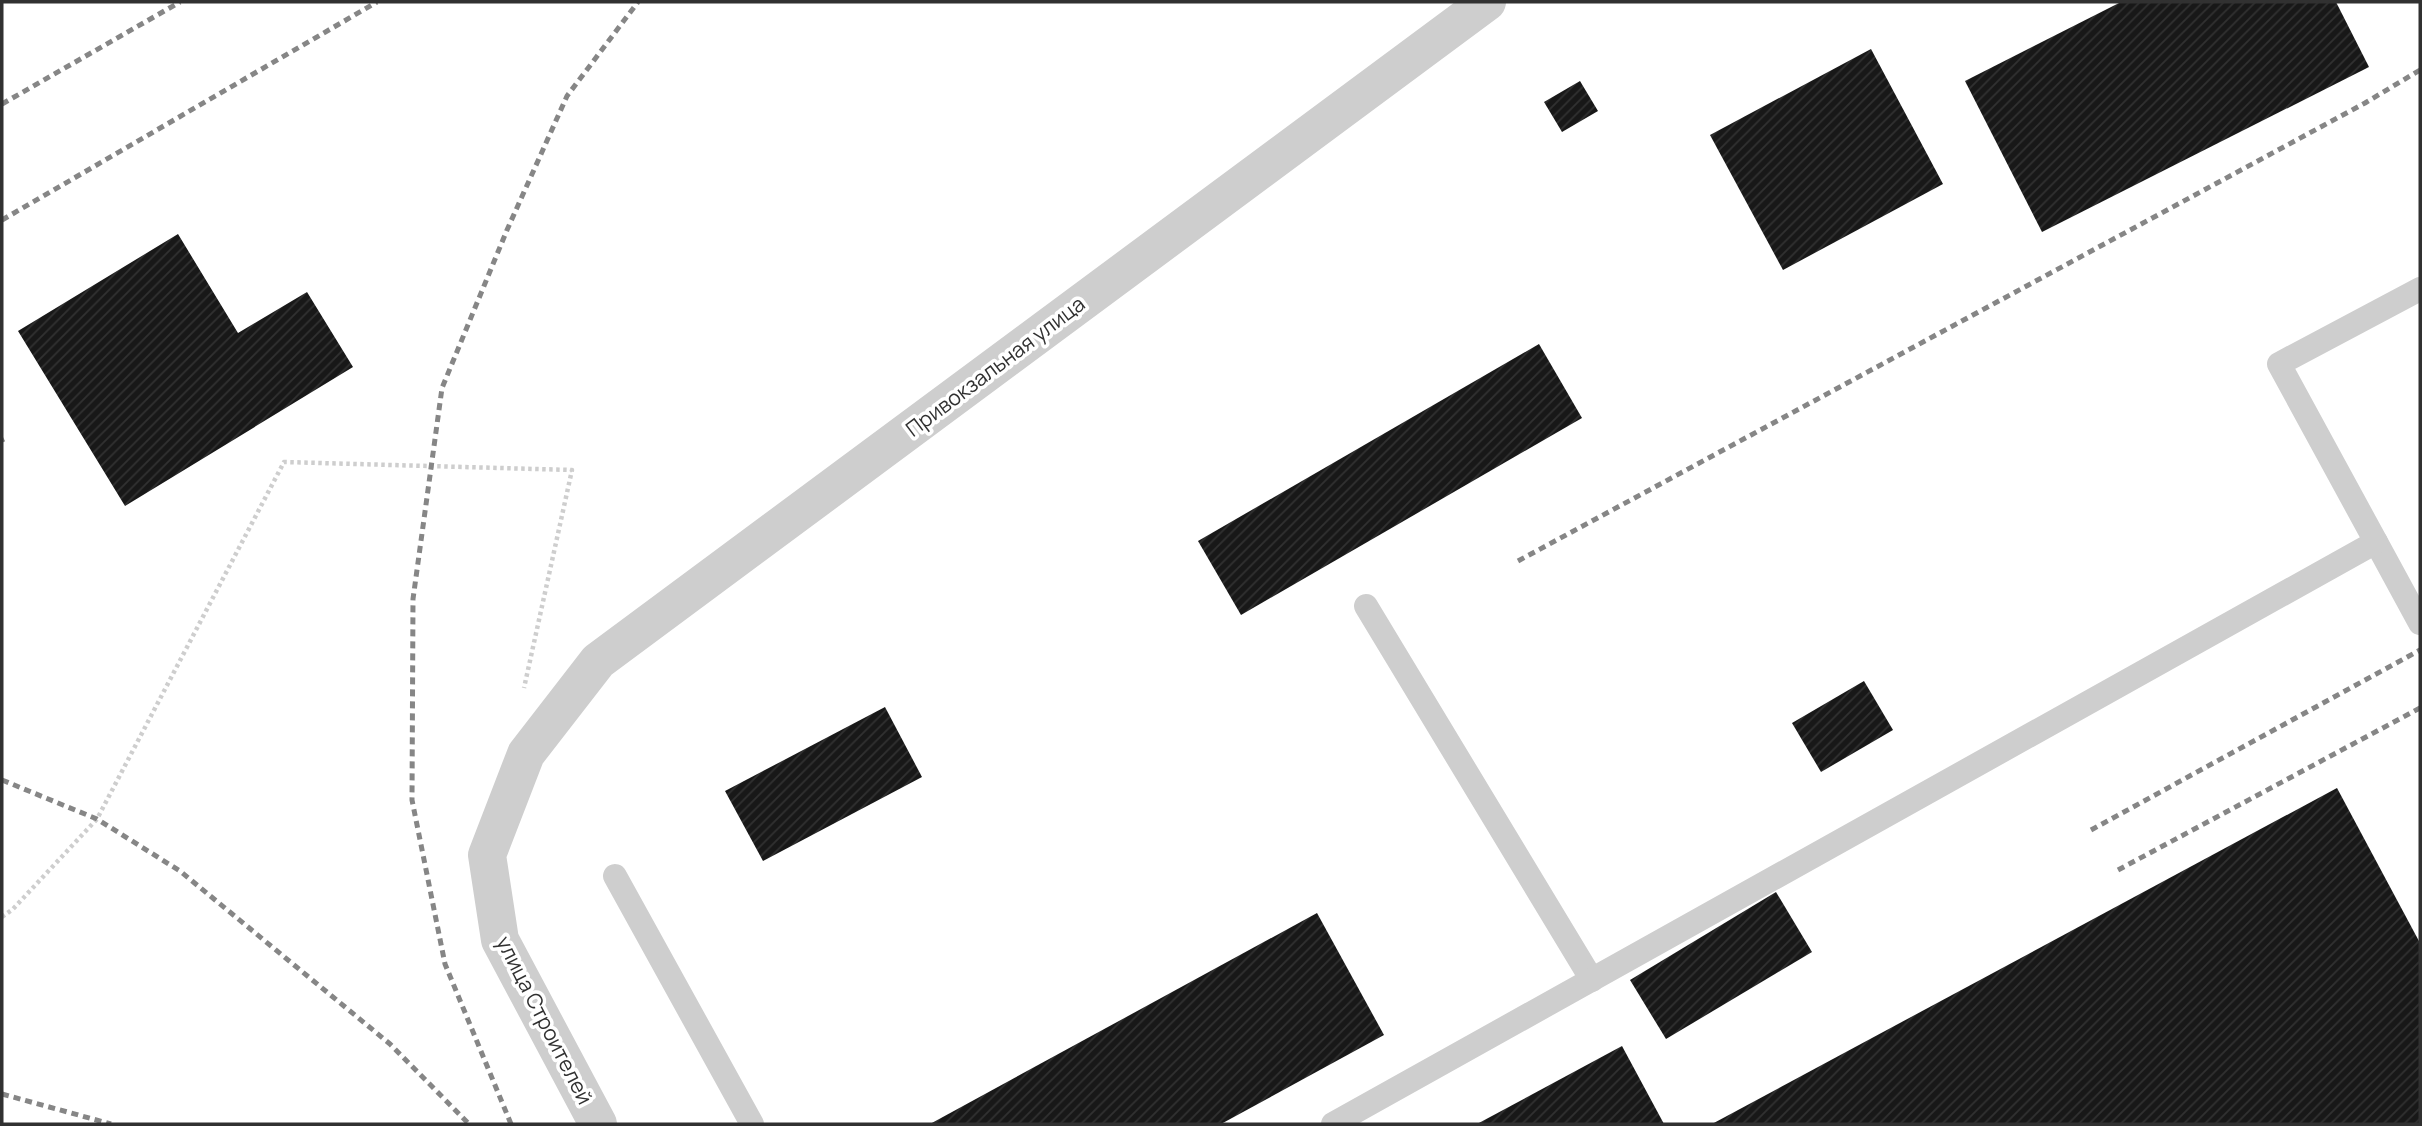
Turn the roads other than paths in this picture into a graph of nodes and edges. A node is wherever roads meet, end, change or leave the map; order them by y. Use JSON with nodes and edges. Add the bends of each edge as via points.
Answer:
{"nodes":[{"id":1,"x":1488,"y":2,"type":"edge"},
{"id":2,"x":2420,"y":289,"type":"edge"},
{"id":3,"x":2376,"y":542,"type":"junction"},
{"id":4,"x":1366,"y":606,"type":"dead end"},
{"id":5,"x":2420,"y":623,"type":"edge"},
{"id":6,"x":526,"y":754,"type":"joint"},
{"id":7,"x":615,"y":876,"type":"dead end"},
{"id":8,"x":1592,"y":980,"type":"junction"},
{"id":9,"x":598,"y":1124,"type":"edge"},
{"id":10,"x":752,"y":1124,"type":"edge"},
{"id":11,"x":1334,"y":1124,"type":"edge"}],
"edges":[{"from":1,"to":6,"type":"street","name":"Привокзальная улица","via":[[598,661]]},
{"from":2,"to":3,"type":"lane","via":[[2278,364]]},
{"from":3,"to":5,"type":"lane"},
{"from":3,"to":8,"type":"lane"},
{"from":4,"to":8,"type":"lane"},
{"from":6,"to":9,"type":"street","name":"улица Строителей","via":[[487,855],[500,940]]},
{"from":7,"to":10,"type":"lane"},
{"from":8,"to":11,"type":"lane"}]}
